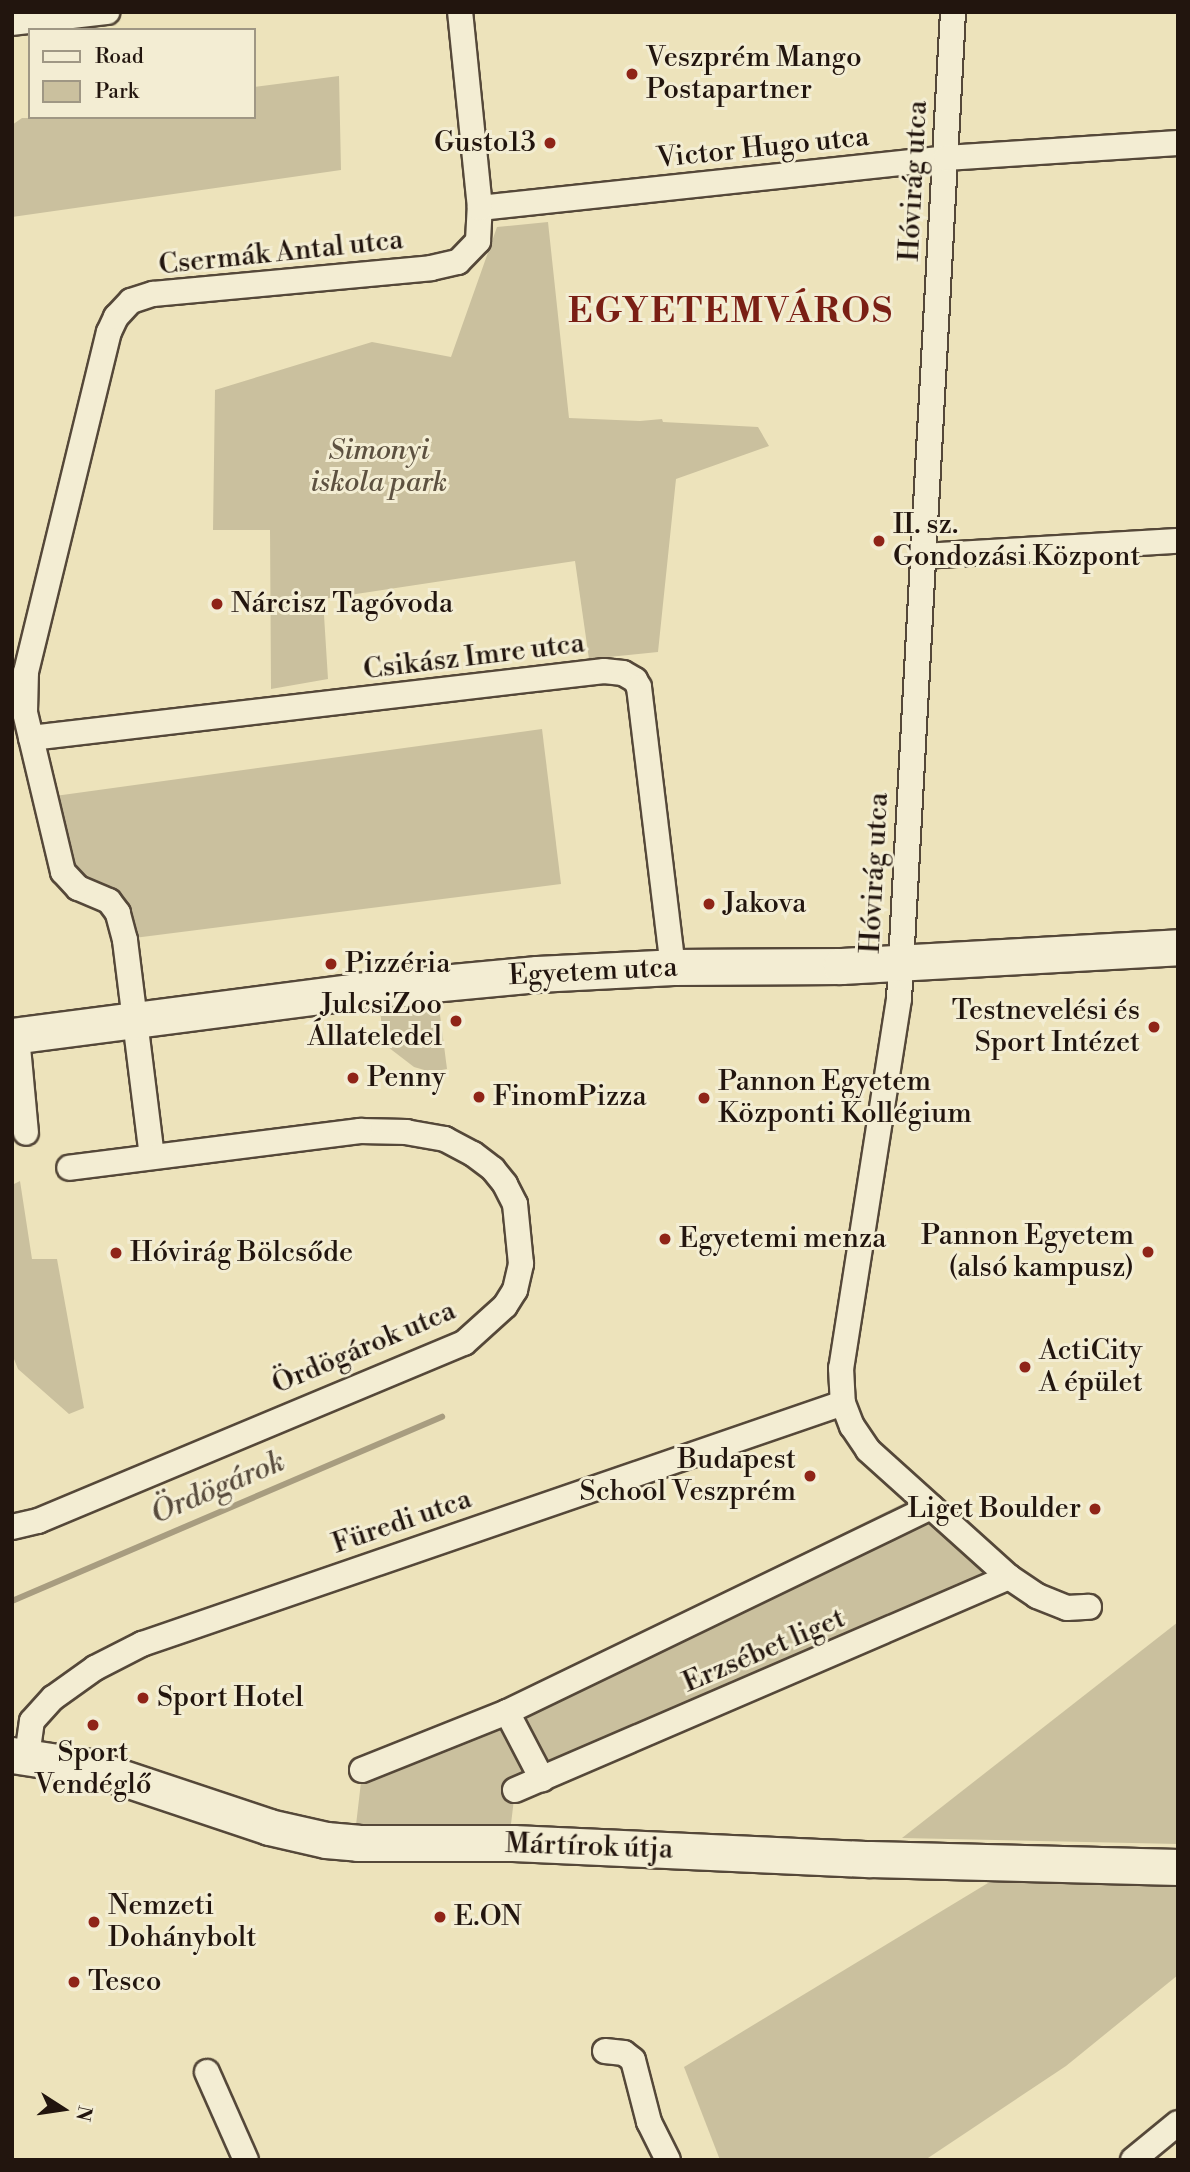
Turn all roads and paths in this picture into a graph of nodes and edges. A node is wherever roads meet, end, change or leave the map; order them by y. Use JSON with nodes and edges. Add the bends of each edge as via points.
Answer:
{"nodes":[{"id":1,"x":107,"y":12,"type":"edge"},
{"id":2,"x":460,"y":12,"type":"edge"},
{"id":3,"x":953,"y":12,"type":"edge"},
{"id":4,"x":12,"y":23,"type":"edge"},
{"id":5,"x":1178,"y":143,"type":"edge"},
{"id":6,"x":946,"y":158,"type":"junction"},
{"id":7,"x":480,"y":208,"type":"junction"},
{"id":8,"x":1178,"y":541,"type":"edge"},
{"id":9,"x":922,"y":556,"type":"junction"},
{"id":10,"x":19,"y":687,"type":"edge"},
{"id":11,"x":31,"y":738,"type":"junction"},
{"id":12,"x":1178,"y":947,"type":"edge"},
{"id":13,"x":900,"y":963,"type":"junction"},
{"id":14,"x":673,"y":967,"type":"junction"},
{"id":15,"x":134,"y":1018,"type":"junction"},
{"id":16,"x":15,"y":1036,"type":"edge"},
{"id":17,"x":26,"y":1133,"type":"dead end"},
{"id":18,"x":152,"y":1157,"type":"junction"},
{"id":19,"x":69,"y":1168,"type":"dead end"},
{"id":20,"x":843,"y":1403,"type":"junction"},
{"id":21,"x":931,"y":1507,"type":"junction"},
{"id":22,"x":12,"y":1527,"type":"edge"},
{"id":23,"x":1009,"y":1577,"type":"junction"},
{"id":24,"x":1089,"y":1607,"type":"dead end"},
{"id":25,"x":507,"y":1712,"type":"junction"},
{"id":26,"x":20,"y":1755,"type":"edge"},
{"id":27,"x":362,"y":1770,"type":"dead end"},
{"id":28,"x":542,"y":1779,"type":"junction"},
{"id":29,"x":515,"y":1790,"type":"dead end"},
{"id":30,"x":1178,"y":1867,"type":"edge"},
{"id":31,"x":605,"y":2051,"type":"dead end"},
{"id":32,"x":207,"y":2072,"type":"dead end"},
{"id":33,"x":1178,"y":2123,"type":"edge"},
{"id":34,"x":246,"y":2160,"type":"edge"},
{"id":35,"x":668,"y":2160,"type":"edge"},
{"id":36,"x":1133,"y":2160,"type":"edge"}],
"edges":[{"from":1,"to":4,"type":"street"},
{"from":2,"to":7,"type":"street","name":"Csermák Antal utca"},
{"from":3,"to":6,"type":"street","name":"Hóvirág utca"},
{"from":5,"to":6,"type":"street","name":"Victor Hugo utca"},
{"from":6,"to":7,"type":"street","name":"Victor Hugo utca"},
{"from":6,"to":9,"type":"street","name":"Hóvirág utca"},
{"from":7,"to":10,"type":"street","name":"Csermák Antal utca","via":[[478,241],[458,262],[153,294],[131,302],[116,317]]},
{"from":8,"to":9,"type":"street"},
{"from":9,"to":13,"type":"street","name":"Hóvirág utca"},
{"from":10,"to":11,"type":"street","name":"Csermák Antal utca"},
{"from":11,"to":14,"type":"street","name":"Csikász Imre utca","via":[[604,671],[623,673],[639,687]]},
{"from":11,"to":15,"type":"street","name":"Csermák Antal utca","via":[[63,872],[78,888],[109,901],[118,914]]},
{"from":12,"to":13,"type":"street","name":"Egyetem utca"},
{"from":13,"to":14,"type":"street","name":"Egyetem utca"},
{"from":13,"to":20,"type":"street","name":"Hóvirág utca","via":[[899,999],[841,1368]]},
{"from":14,"to":15,"type":"street","name":"Egyetem utca","via":[[358,990]]},
{"from":15,"to":16,"type":"street","name":"Egyetem utca"},
{"from":15,"to":18,"type":"street","name":"Csermák Antal utca"},
{"from":16,"to":17,"type":"street"},
{"from":18,"to":19,"type":"street","name":"Ördögárok utca"},
{"from":18,"to":22,"type":"street","name":"Ördögárok utca","via":[[360,1131],[445,1139],[493,1169],[515,1204],[521,1264],[514,1290],[505,1306],[464,1343],[38,1521]]},
{"from":20,"to":21,"type":"street","name":"Hóvirág utca","via":[[868,1450]]},
{"from":20,"to":26,"type":"street","name":"Füredi utca","via":[[142,1644],[95,1668],[53,1698],[32,1721]]},
{"from":21,"to":23,"type":"street","name":"Hóvirág utca"},
{"from":21,"to":25,"type":"street","name":"Erzsébet liget"},
{"from":23,"to":24,"type":"street","name":"Hóvirág utca","via":[[1037,1597],[1067,1608]]},
{"from":23,"to":28,"type":"street","name":"Erzsébet liget"},
{"from":25,"to":27,"type":"street","name":"Erzsébet liget"},
{"from":25,"to":28,"type":"street"},
{"from":26,"to":30,"type":"street","name":"Mártírok útja","via":[[90,1767],[269,1827],[326,1840]]},
{"from":28,"to":29,"type":"street","name":"Erzsébet liget"},
{"from":31,"to":35,"type":"street","via":[[624,2053],[633,2060],[649,2122]]},
{"from":32,"to":34,"type":"street"},
{"from":33,"to":36,"type":"street"}]}
